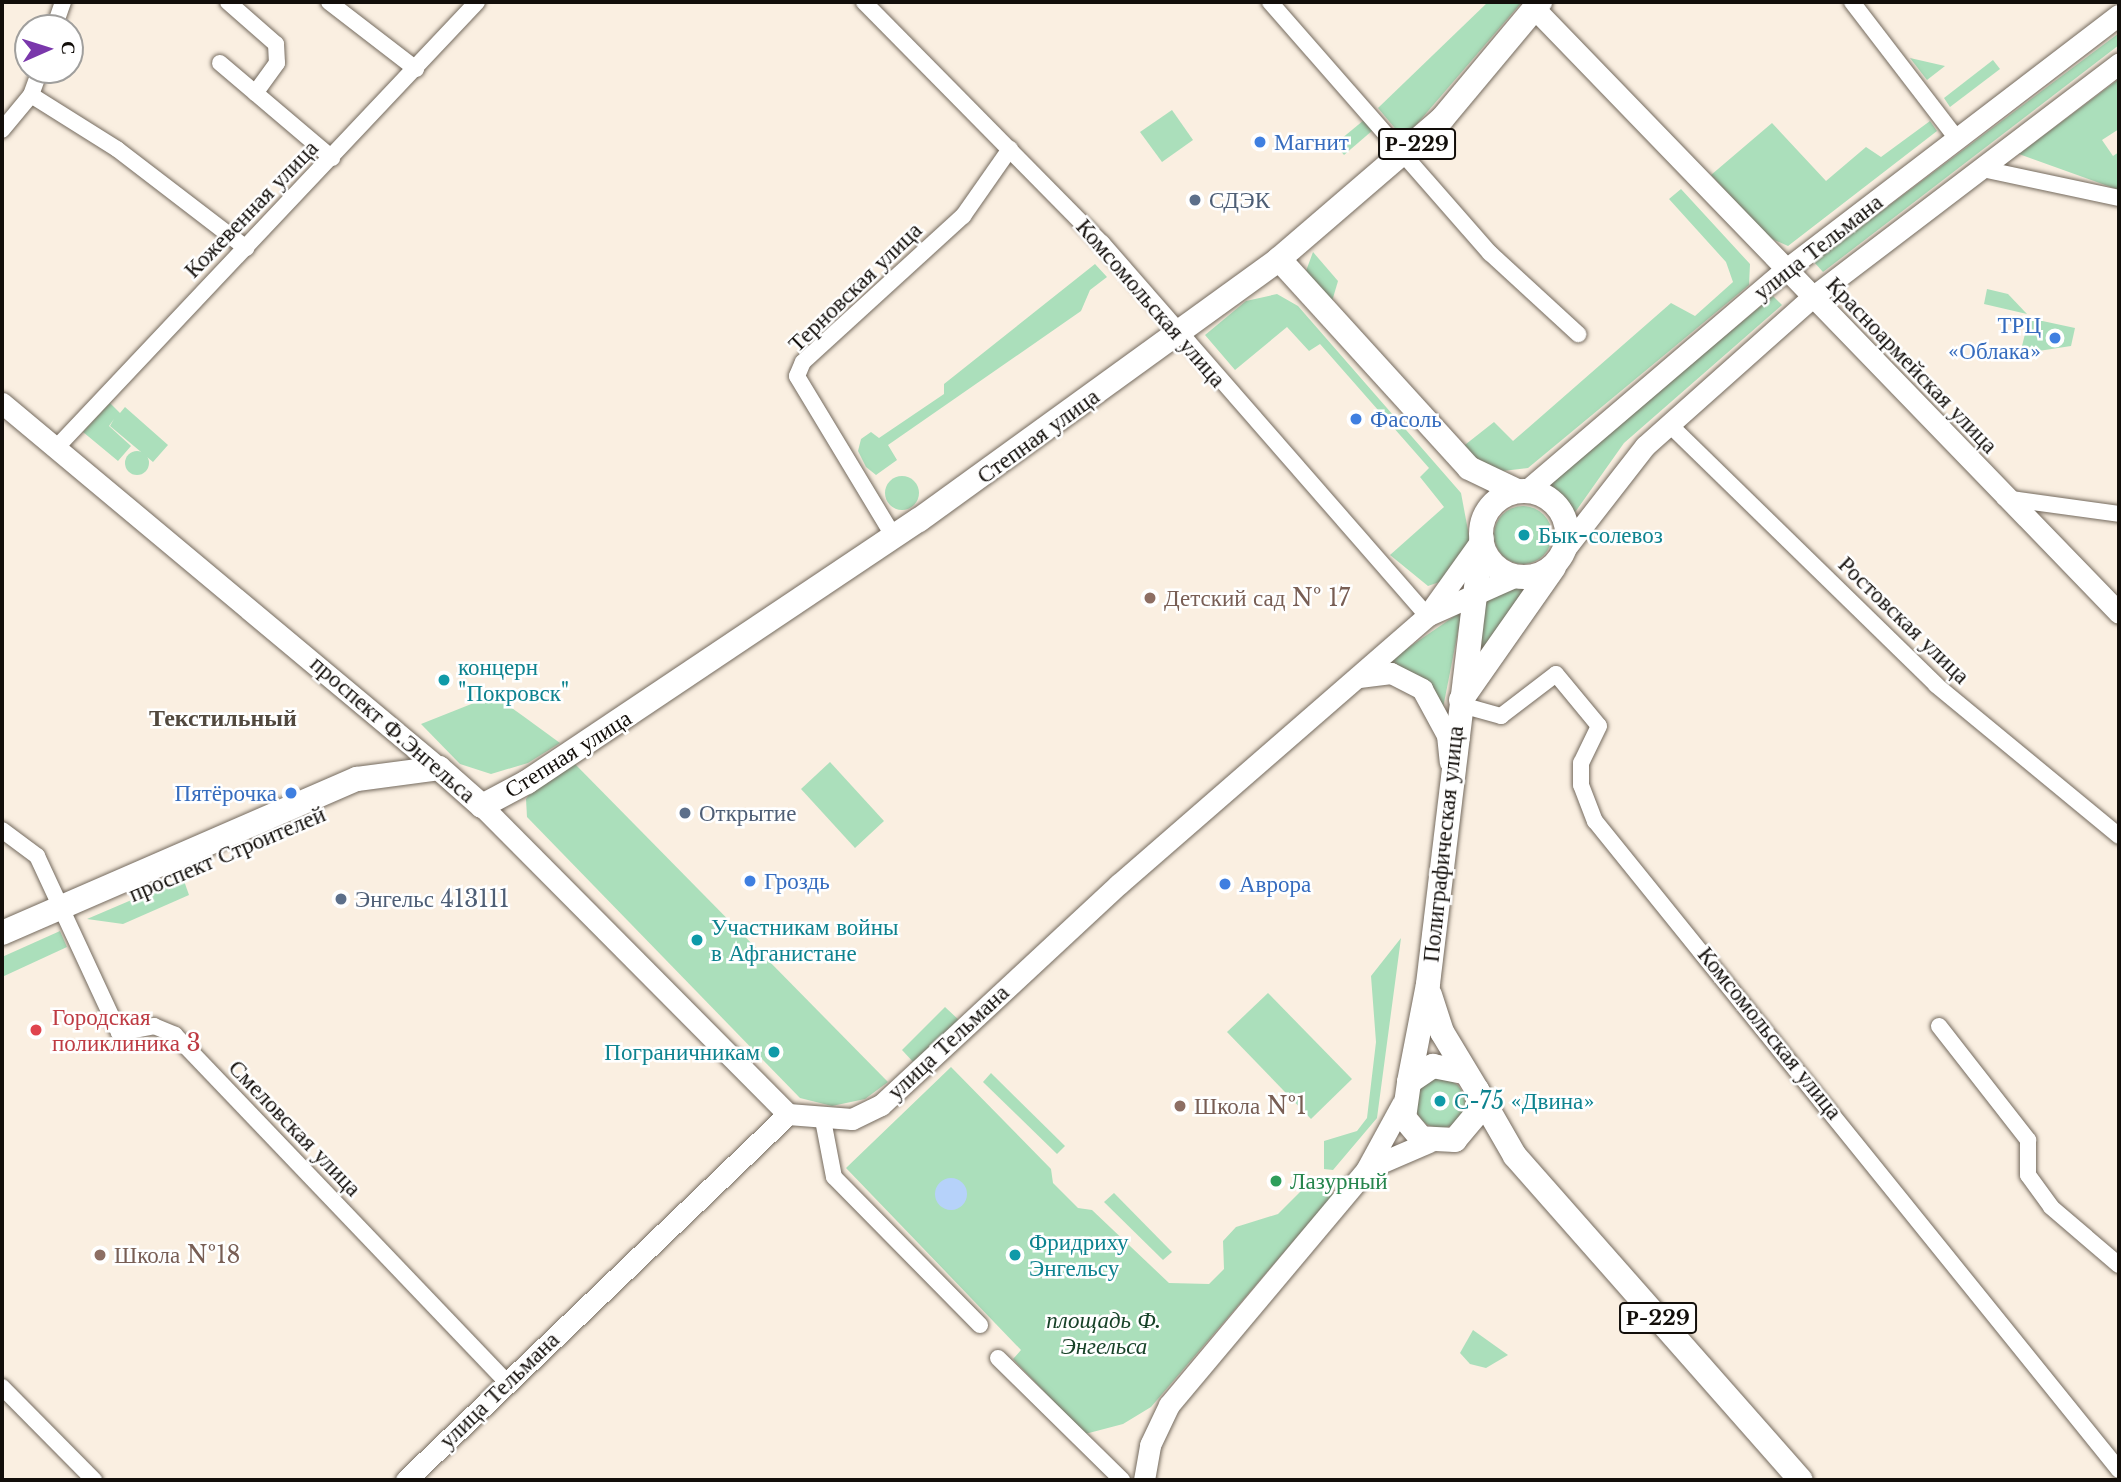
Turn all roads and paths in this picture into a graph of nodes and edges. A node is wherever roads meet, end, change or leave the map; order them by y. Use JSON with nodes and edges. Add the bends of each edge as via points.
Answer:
{"nodes":[{"id":1,"x":228,"y":2,"type":"edge"},
{"id":2,"x":329,"y":2,"type":"edge"},
{"id":3,"x":477,"y":2,"type":"edge"},
{"id":4,"x":864,"y":2,"type":"edge"},
{"id":5,"x":1270,"y":2,"type":"edge"},
{"id":6,"x":1852,"y":2,"type":"edge"},
{"id":7,"x":1534,"y":4,"type":"edge"},
{"id":8,"x":2119,"y":15,"type":"edge"},
{"id":9,"x":220,"y":63,"type":"dead end"},
{"id":10,"x":2119,"y":63,"type":"edge"},
{"id":11,"x":416,"y":69,"type":"junction"},
{"id":12,"x":36,"y":84,"type":"edge"},
{"id":13,"x":256,"y":93,"type":"junction"},
{"id":14,"x":32,"y":95,"type":"junction"},
{"id":15,"x":2,"y":130,"type":"edge"},
{"id":16,"x":1958,"y":140,"type":"junction"},
{"id":17,"x":1010,"y":149,"type":"junction"},
{"id":18,"x":1404,"y":156,"type":"junction"},
{"id":19,"x":332,"y":158,"type":"junction"},
{"id":20,"x":1983,"y":169,"type":"junction"},
{"id":21,"x":2119,"y":198,"type":"edge"},
{"id":22,"x":246,"y":248,"type":"junction"},
{"id":23,"x":1279,"y":259,"type":"junction"},
{"id":24,"x":1784,"y":270,"type":"junction"},
{"id":25,"x":1811,"y":298,"type":"junction"},
{"id":26,"x":1180,"y":331,"type":"junction"},
{"id":27,"x":1578,"y":334,"type":"dead end"},
{"id":28,"x":2,"y":403,"type":"edge"},
{"id":29,"x":1669,"y":424,"type":"junction"},
{"id":30,"x":57,"y":447,"type":"junction"},
{"id":31,"x":1468,"y":468,"type":"junction"},
{"id":32,"x":1522,"y":491,"type":"junction"},
{"id":33,"x":2002,"y":498,"type":"junction"},
{"id":34,"x":2119,"y":514,"type":"edge"},
{"id":35,"x":1484,"y":527,"type":"junction"},
{"id":36,"x":894,"y":537,"type":"junction"},
{"id":37,"x":1561,"y":555,"type":"junction"},
{"id":38,"x":1516,"y":576,"type":"junction"},
{"id":39,"x":1473,"y":596,"type":"junction"},
{"id":40,"x":2119,"y":613,"type":"edge"},
{"id":41,"x":1427,"y":616,"type":"junction"},
{"id":42,"x":1359,"y":677,"type":"junction"},
{"id":43,"x":1458,"y":704,"type":"junction"},
{"id":44,"x":439,"y":768,"type":"junction"},
{"id":45,"x":1451,"y":768,"type":"junction"},
{"id":46,"x":459,"y":785,"type":"junction"},
{"id":47,"x":482,"y":806,"type":"junction"},
{"id":48,"x":2,"y":830,"type":"edge"},
{"id":49,"x":2119,"y":836,"type":"edge"},
{"id":50,"x":64,"y":915,"type":"junction"},
{"id":51,"x":2,"y":933,"type":"edge"},
{"id":52,"x":2,"y":951,"type":"edge"},
{"id":53,"x":1428,"y":985,"type":"junction"},
{"id":54,"x":1940,"y":1026,"type":"dead end"},
{"id":55,"x":1470,"y":1081,"type":"junction"},
{"id":56,"x":1405,"y":1093,"type":"junction"},
{"id":57,"x":789,"y":1114,"type":"junction"},
{"id":58,"x":823,"y":1120,"type":"junction"},
{"id":59,"x":1455,"y":1140,"type":"junction"},
{"id":60,"x":1430,"y":1142,"type":"junction"},
{"id":61,"x":1515,"y":1156,"type":"junction"},
{"id":62,"x":1366,"y":1170,"type":"junction"},
{"id":63,"x":2119,"y":1265,"type":"edge"},
{"id":64,"x":980,"y":1325,"type":"dead end"},
{"id":65,"x":998,"y":1358,"type":"dead end"},
{"id":66,"x":506,"y":1383,"type":"junction"},
{"id":67,"x":2,"y":1387,"type":"edge"},
{"id":68,"x":2119,"y":1470,"type":"edge"},
{"id":69,"x":94,"y":1480,"type":"edge"},
{"id":70,"x":406,"y":1480,"type":"edge"},
{"id":71,"x":1122,"y":1480,"type":"edge"},
{"id":72,"x":1144,"y":1480,"type":"edge"},
{"id":73,"x":1801,"y":1480,"type":"edge"}],
"edges":[{"from":1,"to":13,"type":"street","via":[[276,44],[277,63]]},
{"from":2,"to":11,"type":"street"},
{"from":3,"to":11,"type":"street","name":"Кожевенная улица"},
{"from":4,"to":17,"type":"street","name":"Комсомольская улица"},
{"from":5,"to":18,"type":"street"},
{"from":6,"to":16,"type":"street"},
{"from":7,"to":18,"type":"main road","name":"Степная улица","number":"Р-229"},
{"from":7,"to":24,"type":"street","name":"Красноармейская улица"},
{"from":8,"to":16,"type":"street","name":"улица Тельмана"},
{"from":9,"to":13,"type":"street"},
{"from":10,"to":20,"type":"street","name":"улица Тельмана"},
{"from":11,"to":19,"type":"street","name":"Кожевенная улица"},
{"from":12,"to":14,"type":"street"},
{"from":13,"to":19,"type":"street"},
{"from":14,"to":15,"type":"street"},
{"from":14,"to":22,"type":"street","via":[[117,149]]},
{"from":16,"to":24,"type":"street","name":"улица Тельмана"},
{"from":17,"to":26,"type":"street","name":"Комсомольская улица"},
{"from":17,"to":36,"type":"street","name":"Терновская улица","via":[[963,216],[803,362],[797,376]]},
{"from":18,"to":23,"type":"main road","name":"Степная улица","number":"Р-229"},
{"from":18,"to":27,"type":"street","via":[[1490,253]]},
{"from":19,"to":22,"type":"street","name":"Кожевенная улица"},
{"from":20,"to":21,"type":"street"},
{"from":20,"to":25,"type":"street","name":"улица Тельмана"},
{"from":22,"to":30,"type":"street","name":"Кожевенная улица"},
{"from":23,"to":26,"type":"main road","name":"Степная улица"},
{"from":23,"to":31,"type":"main road"},
{"from":24,"to":25,"type":"street","name":"Красноармейская улица"},
{"from":24,"to":32,"type":"street","name":"улица Тельмана"},
{"from":25,"to":29,"type":"street","name":"улица Тельмана"},
{"from":25,"to":33,"type":"street","name":"Красноармейская улица"},
{"from":26,"to":36,"type":"main road","name":"Степная улица"},
{"from":26,"to":41,"type":"street","name":"Комсомольская улица"},
{"from":28,"to":30,"type":"street","name":"проспект Ф.Энгельса"},
{"from":29,"to":37,"type":"street","name":"улица Тельмана","via":[[1586,516]]},
{"from":29,"to":49,"type":"street","name":"Ростовская улица","via":[[1936,685]]},
{"from":30,"to":44,"type":"street","name":"проспект Ф.Энгельса"},
{"from":31,"to":32,"type":"main road"},
{"from":31,"to":35,"type":"main road"},
{"from":32,"to":35,"type":"main road","name":"улица Тельмана"},
{"from":32,"to":37,"type":"main road","via":[[1560,510]]},
{"from":33,"to":34,"type":"street"},
{"from":33,"to":40,"type":"street","name":"Красноармейская улица"},
{"from":35,"to":38,"type":"main road","via":[[1493,563]]},
{"from":35,"to":39,"type":"main road","name":"Полиграфическая улица","number":"Р-229"},
{"from":35,"to":41,"type":"street","name":"улица Тельмана"},
{"from":36,"to":47,"type":"main road","name":"Степная улица","via":[[584,745]]},
{"from":37,"to":38,"type":"main road","name":"улица Тельмана","via":[[1544,572]]},
{"from":37,"to":43,"type":"main road","name":"Полиграфическая улица","number":"Р-229"},
{"from":38,"to":39,"type":"street","name":"улица Тельмана"},
{"from":39,"to":41,"type":"street","name":"улица Тельмана"},
{"from":39,"to":43,"type":"main road","name":"Полиграфическая улица","number":"Р-229"},
{"from":41,"to":42,"type":"street","name":"улица Тельмана"},
{"from":42,"to":45,"type":"street","via":[[1391,673],[1422,689],[1447,735]]},
{"from":42,"to":58,"type":"street","name":"улица Тельмана","via":[[1119,884],[881,1105],[852,1119]]},
{"from":43,"to":45,"type":"main road","name":"Полиграфическая улица","number":"Р-229"},
{"from":43,"to":68,"type":"street","name":"Комсомольская улица","via":[[1501,716],[1556,674],[1599,726],[1581,763],[1581,785],[1595,821]]},
{"from":44,"to":46,"type":"main road","name":"проспект Ф.Энгельса"},
{"from":44,"to":50,"type":"main road","name":"проспект Строителей","via":[[358,779]]},
{"from":45,"to":53,"type":"main road","name":"Полиграфическая улица","number":"Р-229"},
{"from":46,"to":47,"type":"main road","name":"проспект Ф.Энгельса"},
{"from":46,"to":50,"type":"main road","name":"проспект Строителей","via":[[365,794]]},
{"from":47,"to":57,"type":"street","name":"проспект Ф.Энгельса"},
{"from":48,"to":50,"type":"street","via":[[37,856]]},
{"from":50,"to":51,"type":"main road","name":"проспект Строителей"},
{"from":50,"to":52,"type":"main road","name":"проспект Строителей"},
{"from":50,"to":66,"type":"street","name":"Смеловская улица","via":[[119,1033],[154,1026],[175,1035]]},
{"from":53,"to":55,"type":"main road","name":"Полиграфическая улица","number":"Р-229"},
{"from":53,"to":56,"type":"main road","name":"Полиграфическая улица","number":"Р-229"},
{"from":54,"to":63,"type":"street","via":[[2028,1140],[2028,1175],[2051,1207]]},
{"from":55,"to":56,"type":"main road","via":[[1433,1066]]},
{"from":55,"to":59,"type":"main road","name":"Полиграфическая улица","number":"Р-229","via":[[1474,1124]]},
{"from":55,"to":61,"type":"main road","name":"Полиграфическая улица","number":"Р-229"},
{"from":56,"to":60,"type":"main road","via":[[1411,1129]]},
{"from":56,"to":62,"type":"street"},
{"from":57,"to":58,"type":"street","name":"улица Тельмана"},
{"from":57,"to":66,"type":"street","name":"улица Тельмана"},
{"from":58,"to":64,"type":"street","via":[[834,1177]]},
{"from":59,"to":60,"type":"main road"},
{"from":59,"to":61,"type":"main road"},
{"from":60,"to":62,"type":"street"},
{"from":61,"to":73,"type":"main road","name":"Полиграфическая улица","number":"Р-229"},
{"from":62,"to":72,"type":"street","via":[[1169,1405],[1150,1445]]},
{"from":65,"to":71,"type":"street"},
{"from":66,"to":70,"type":"street","name":"улица Тельмана"},
{"from":67,"to":69,"type":"street"}]}
